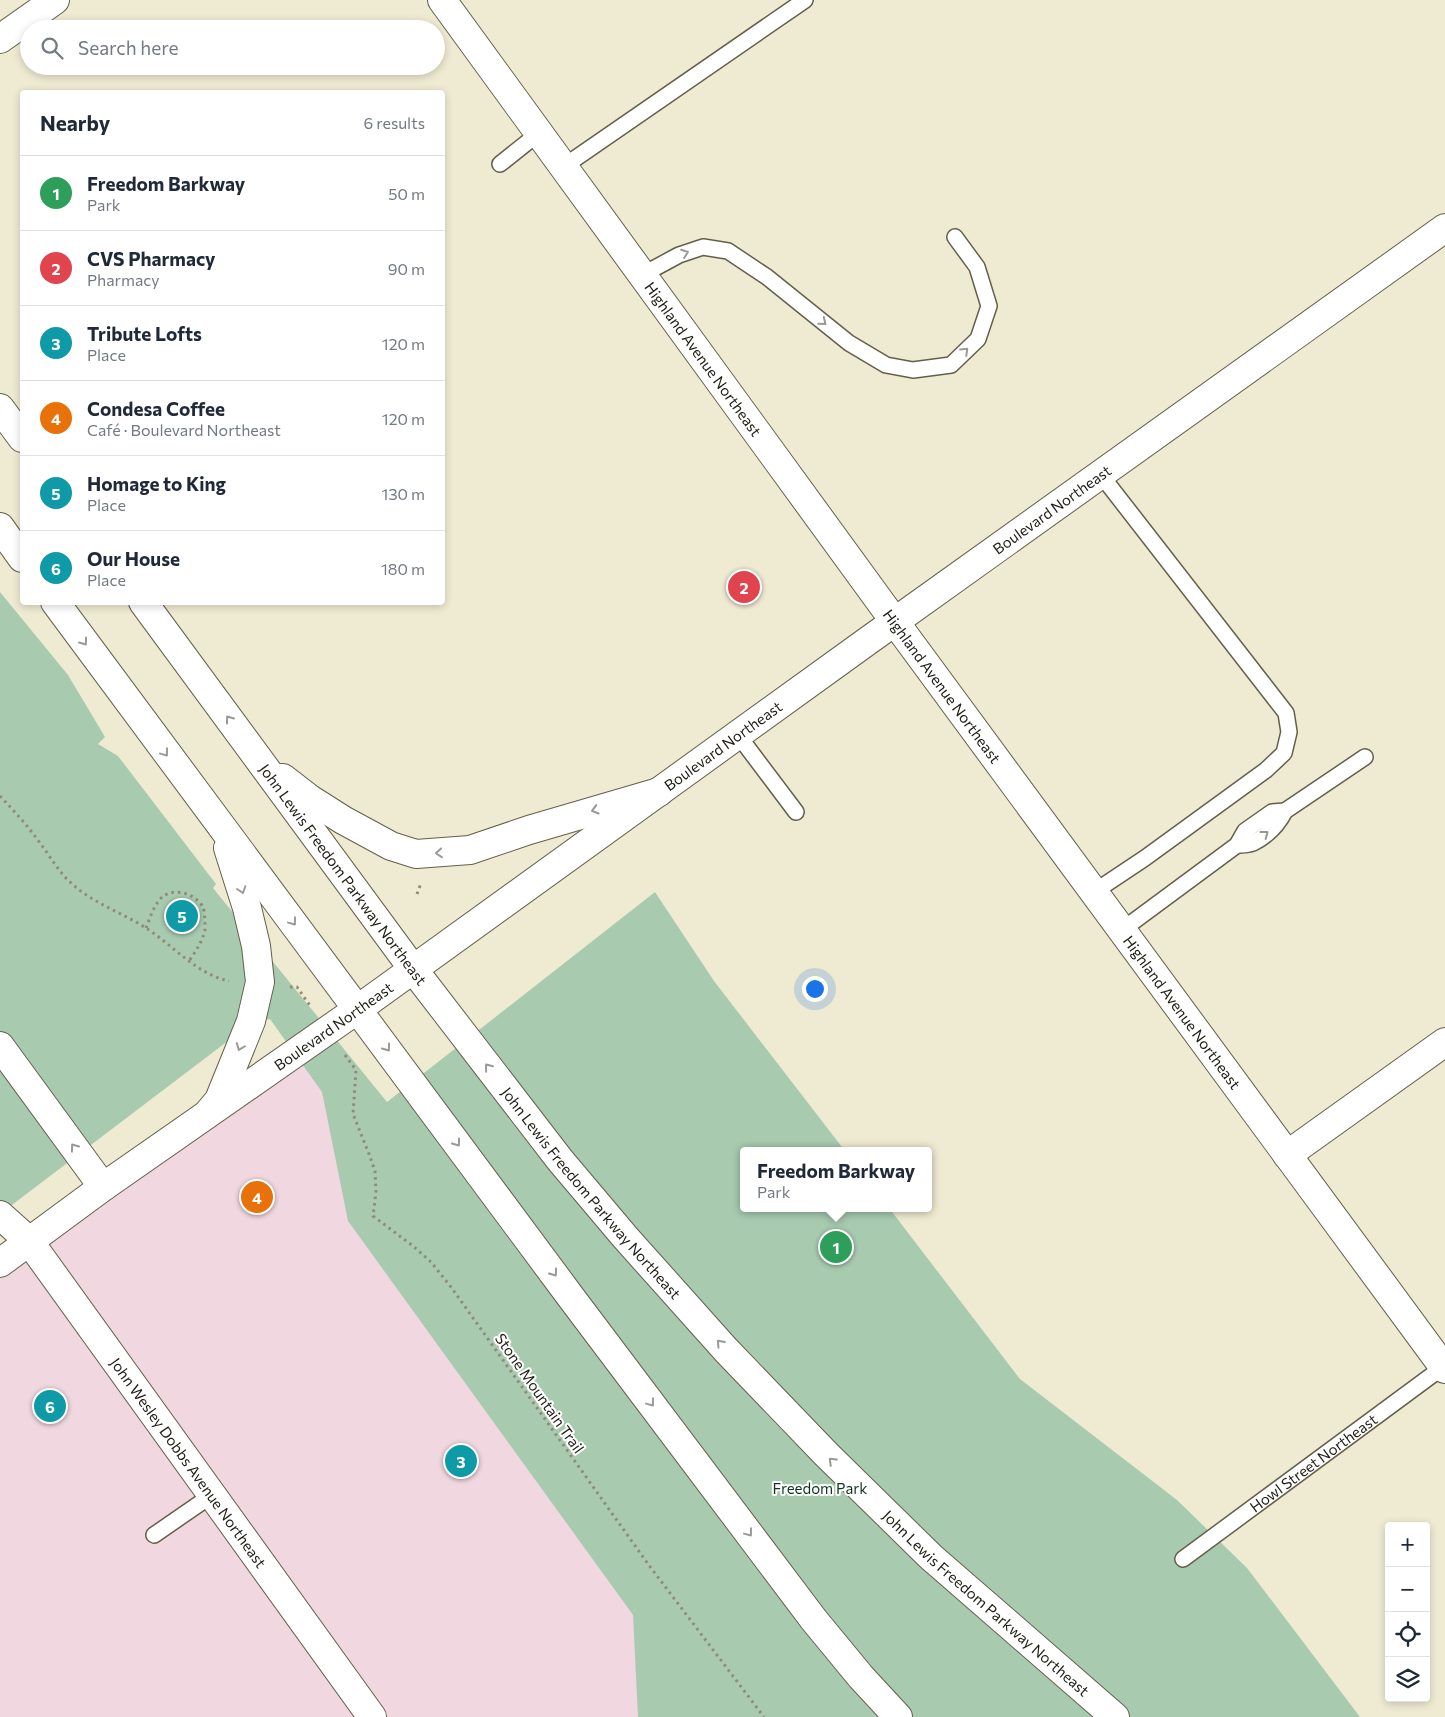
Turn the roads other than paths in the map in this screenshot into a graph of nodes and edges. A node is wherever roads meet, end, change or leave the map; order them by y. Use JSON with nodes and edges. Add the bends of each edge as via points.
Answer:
{"nodes":[{"id":1,"x":55,"y":0,"type":"edge"},
{"id":2,"x":442,"y":0,"type":"edge"},
{"id":3,"x":805,"y":0,"type":"edge"},
{"id":4,"x":27,"y":20,"type":"edge"},
{"id":5,"x":20,"y":25,"type":"edge"},
{"id":6,"x":0,"y":39,"type":"edge"},
{"id":7,"x":539,"y":133,"type":"junction"},
{"id":8,"x":500,"y":164,"type":"dead end"},
{"id":9,"x":563,"y":167,"type":"junction"},
{"id":10,"x":1445,"y":228,"type":"edge"},
{"id":11,"x":955,"y":237,"type":"dead end"},
{"id":12,"x":642,"y":275,"type":"junction"},
{"id":13,"x":0,"y":408,"type":"edge"},
{"id":14,"x":20,"y":435,"type":"edge"},
{"id":15,"x":1101,"y":475,"type":"junction"},
{"id":16,"x":0,"y":528,"type":"edge"},
{"id":17,"x":20,"y":555,"type":"edge"},
{"id":18,"x":57,"y":605,"type":"edge"},
{"id":19,"x":145,"y":605,"type":"edge"},
{"id":20,"x":894,"y":622,"type":"junction"},
{"id":21,"x":738,"y":735,"type":"junction"},
{"id":22,"x":1365,"y":757,"type":"dead end"},
{"id":23,"x":258,"y":758,"type":"junction"},
{"id":24,"x":659,"y":792,"type":"junction"},
{"id":25,"x":796,"y":812,"type":"dead end"},
{"id":26,"x":222,"y":827,"type":"junction"},
{"id":27,"x":1094,"y":892,"type":"junction"},
{"id":28,"x":1122,"y":930,"type":"junction"},
{"id":29,"x":413,"y":969,"type":"junction"},
{"id":30,"x":358,"y":1009,"type":"junction"},
{"id":31,"x":1445,"y":1042,"type":"edge"},
{"id":32,"x":0,"y":1046,"type":"edge"},
{"id":33,"x":209,"y":1112,"type":"junction"},
{"id":34,"x":1287,"y":1156,"type":"junction"},
{"id":35,"x":103,"y":1186,"type":"junction"},
{"id":36,"x":0,"y":1215,"type":"edge"},
{"id":37,"x":29,"y":1241,"type":"junction"},
{"id":38,"x":0,"y":1263,"type":"edge"},
{"id":39,"x":1444,"y":1368,"type":"edge"},
{"id":40,"x":212,"y":1495,"type":"junction"},
{"id":41,"x":154,"y":1535,"type":"dead end"},
{"id":42,"x":1183,"y":1559,"type":"dead end"},
{"id":43,"x":372,"y":1717,"type":"edge"},
{"id":44,"x":898,"y":1717,"type":"edge"},
{"id":45,"x":1114,"y":1717,"type":"edge"}],
"edges":[{"from":1,"to":4,"type":"main road"},
{"from":2,"to":7,"type":"main road","name":"Highland Avenue Northeast"},
{"from":3,"to":9,"type":"lane"},
{"from":5,"to":6,"type":"main road"},
{"from":7,"to":8,"type":"lane"},
{"from":7,"to":9,"type":"main road","name":"Highland Avenue Northeast"},
{"from":9,"to":12,"type":"main road","name":"Highland Avenue Northeast"},
{"from":10,"to":15,"type":"main road","name":"Boulevard Northeast"},
{"from":12,"to":11,"type":"lane","one_way":true,"via":[[679,255],[703,247],[728,251],[767,277],[850,344],[886,365],[913,370],[951,365],[978,339],[989,306],[978,267]]},
{"from":12,"to":20,"type":"main road","name":"Highland Avenue Northeast"},
{"from":13,"to":14,"type":"main road"},
{"from":15,"to":20,"type":"main road","name":"Boulevard Northeast"},
{"from":15,"to":27,"type":"lane","via":[[1286,713],[1289,732],[1284,753],[1266,770]]},
{"from":16,"to":17,"type":"main road"},
{"from":18,"to":26,"type":"main road","one_way":true},
{"from":23,"to":19,"type":"main road","name":"John Lewis Freedom Parkway Northeast","one_way":true},
{"from":20,"to":21,"type":"main road","name":"Boulevard Northeast"},
{"from":20,"to":27,"type":"main road","name":"Highland Avenue Northeast"},
{"from":21,"to":24,"type":"main road","name":"Boulevard Northeast"},
{"from":21,"to":25,"type":"lane"},
{"from":22,"to":28,"type":"lane","via":[[1285,812],[1272,812],[1245,831],[1237,845]]},
{"from":24,"to":23,"type":"main road","one_way":true,"via":[[470,850],[416,854],[391,846],[342,820]]},
{"from":23,"to":29,"type":"main road","name":"John Lewis Freedom Parkway Northeast"},
{"from":24,"to":29,"type":"main road","name":"Boulevard Northeast"},
{"from":26,"to":30,"type":"main road","one_way":true},
{"from":26,"to":33,"type":"main road","one_way":true,"via":[[247,908],[260,982],[251,1021],[218,1100]]},
{"from":27,"to":28,"type":"main road","name":"Highland Avenue Northeast"},
{"from":28,"to":34,"type":"main road","name":"Highland Avenue Northeast"},
{"from":29,"to":30,"type":"main road","name":"Boulevard Northeast"},
{"from":45,"to":29,"type":"main road","name":"John Lewis Freedom Parkway Northeast","one_way":true,"via":[[931,1557],[726,1350],[560,1160]]},
{"from":30,"to":33,"type":"main road","name":"Boulevard Northeast"},
{"from":30,"to":44,"type":"main road","one_way":true,"via":[[814,1620]]},
{"from":31,"to":34,"type":"main road"},
{"from":35,"to":32,"type":"main road","one_way":true},
{"from":33,"to":35,"type":"main road","name":"Boulevard Northeast"},
{"from":34,"to":39,"type":"main road","name":"Highland Avenue Northeast"},
{"from":35,"to":37,"type":"main road","name":"Boulevard Northeast"},
{"from":36,"to":37,"type":"main road","name":"John Wesley Dobbs Avenue Northeast"},
{"from":37,"to":38,"type":"main road","name":"Boulevard Northeast"},
{"from":37,"to":40,"type":"main road","name":"John Wesley Dobbs Avenue Northeast"},
{"from":39,"to":42,"type":"lane","name":"Howl Street Northeast"},
{"from":40,"to":41,"type":"lane"},
{"from":40,"to":43,"type":"main road","name":"John Wesley Dobbs Avenue Northeast"}]}
